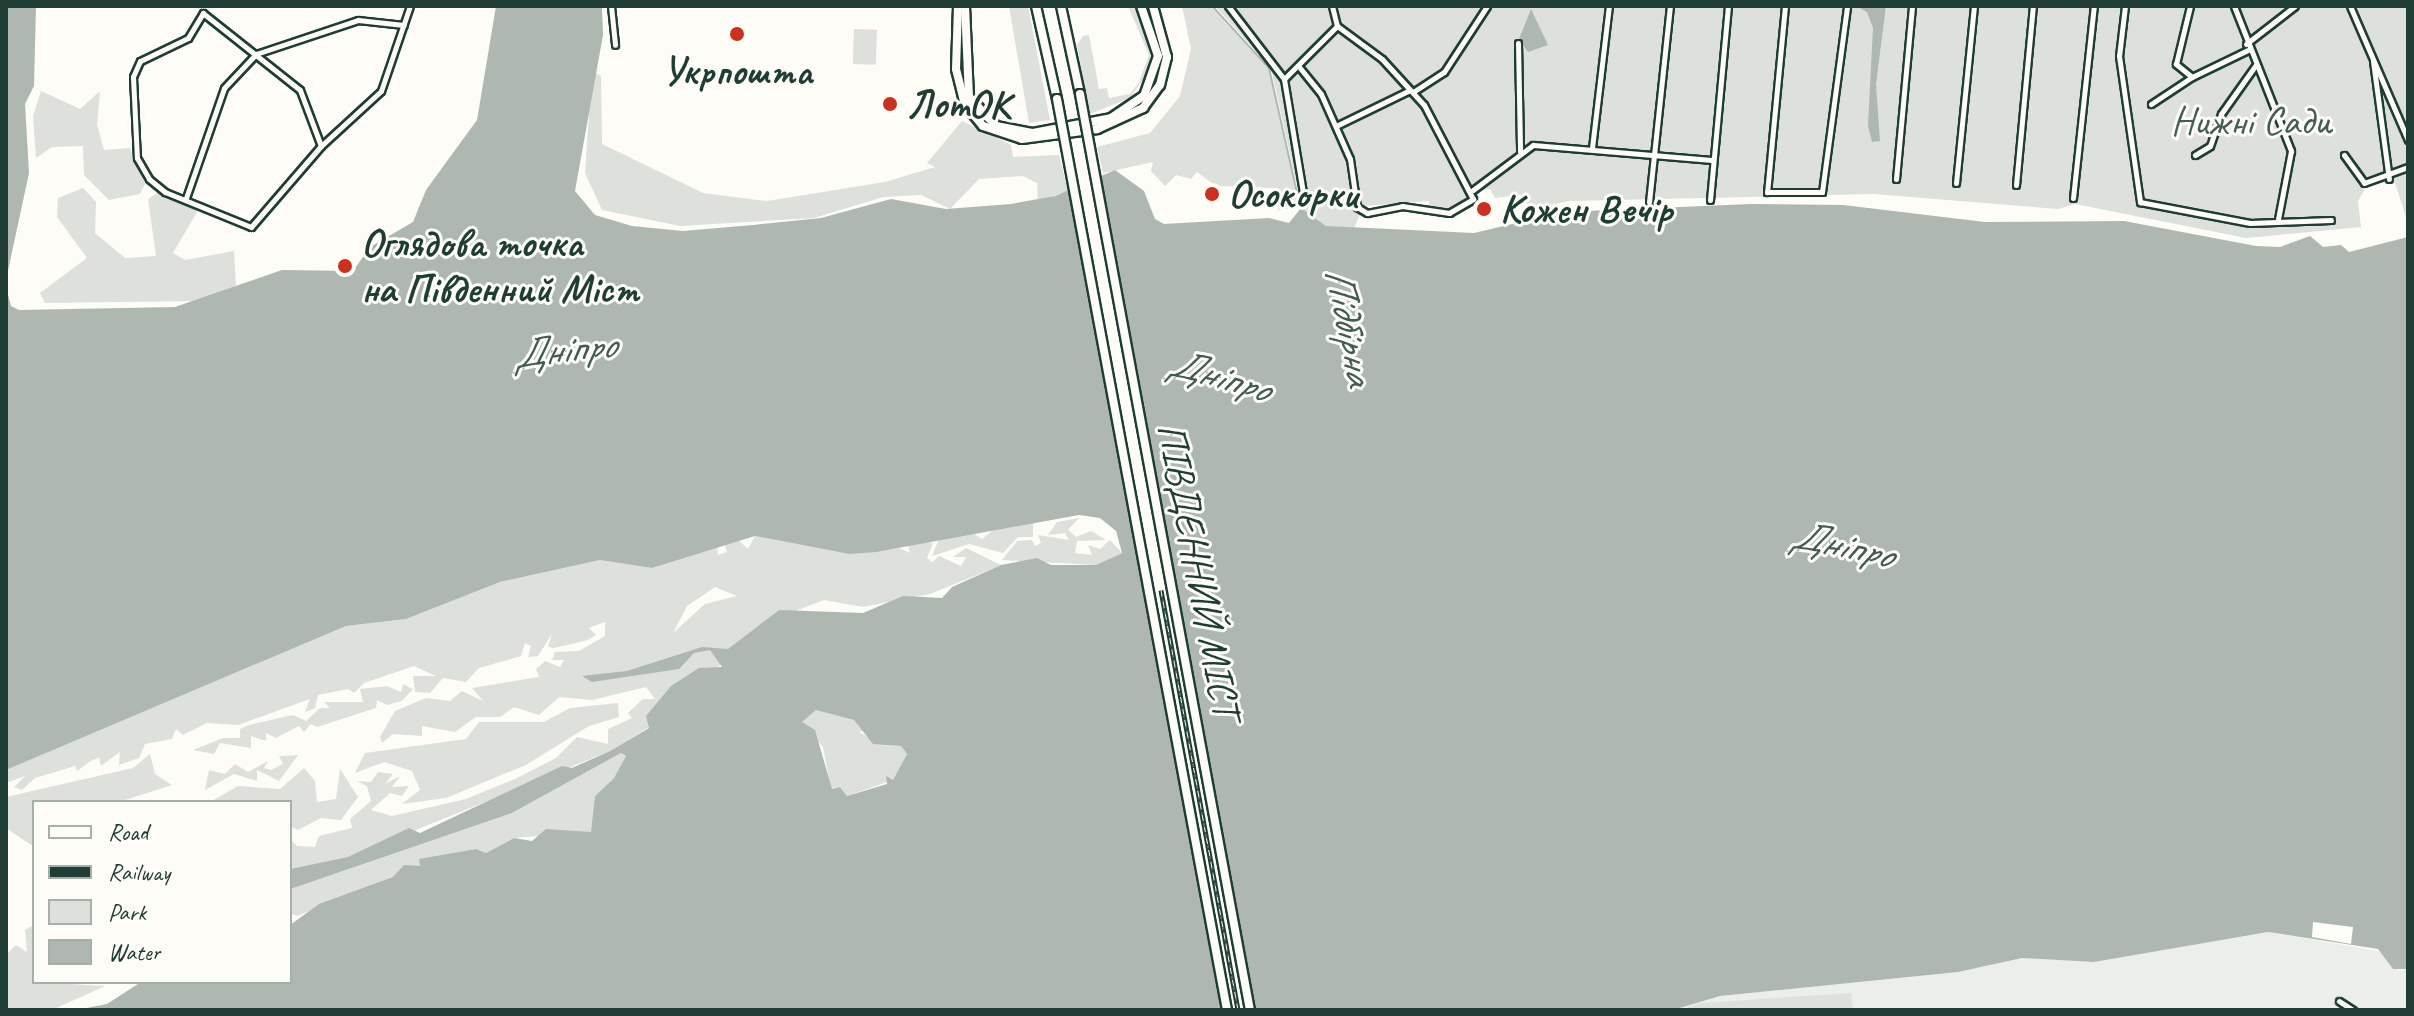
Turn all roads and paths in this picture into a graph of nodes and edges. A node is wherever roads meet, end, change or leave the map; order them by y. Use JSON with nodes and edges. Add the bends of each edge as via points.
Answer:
{"nodes":[{"id":1,"x":410,"y":6,"type":"edge"},
{"id":2,"x":611,"y":6,"type":"edge"},
{"id":3,"x":958,"y":6,"type":"edge"},
{"id":4,"x":965,"y":6,"type":"edge"},
{"id":5,"x":1036,"y":6,"type":"edge"},
{"id":6,"x":1061,"y":6,"type":"edge"},
{"id":7,"x":1141,"y":6,"type":"edge"},
{"id":8,"x":1153,"y":6,"type":"edge"},
{"id":9,"x":1228,"y":6,"type":"edge"},
{"id":10,"x":1332,"y":6,"type":"edge"},
{"id":11,"x":1487,"y":6,"type":"edge"},
{"id":12,"x":1609,"y":6,"type":"edge"},
{"id":13,"x":1670,"y":6,"type":"edge"},
{"id":14,"x":1728,"y":6,"type":"edge"},
{"id":15,"x":1785,"y":6,"type":"edge"},
{"id":16,"x":1847,"y":6,"type":"edge"},
{"id":17,"x":1912,"y":6,"type":"edge"},
{"id":18,"x":1974,"y":6,"type":"edge"},
{"id":19,"x":2033,"y":6,"type":"edge"},
{"id":20,"x":2094,"y":6,"type":"edge"},
{"id":21,"x":2125,"y":6,"type":"edge"},
{"id":22,"x":2190,"y":6,"type":"edge"},
{"id":23,"x":2234,"y":6,"type":"edge"},
{"id":24,"x":2295,"y":6,"type":"edge"},
{"id":25,"x":2350,"y":6,"type":"edge"},
{"id":26,"x":204,"y":10,"type":"edge"},
{"id":27,"x":404,"y":25,"type":"junction"},
{"id":28,"x":1337,"y":26,"type":"junction"},
{"id":29,"x":1518,"y":43,"type":"dead end"},
{"id":30,"x":615,"y":45,"type":"dead end"},
{"id":31,"x":2247,"y":47,"type":"junction"},
{"id":32,"x":256,"y":54,"type":"junction"},
{"id":33,"x":2373,"y":55,"type":"junction"},
{"id":34,"x":2255,"y":66,"type":"junction"},
{"id":35,"x":1300,"y":68,"type":"junction"},
{"id":36,"x":2192,"y":77,"type":"junction"},
{"id":37,"x":1284,"y":79,"type":"junction"},
{"id":38,"x":1411,"y":91,"type":"junction"},
{"id":39,"x":2388,"y":93,"type":"junction"},
{"id":40,"x":2378,"y":100,"type":"junction"},
{"id":41,"x":2151,"y":104,"type":"dead end"},
{"id":42,"x":1336,"y":126,"type":"junction"},
{"id":43,"x":2408,"y":140,"type":"edge"},
{"id":44,"x":321,"y":146,"type":"junction"},
{"id":45,"x":1592,"y":148,"type":"junction"},
{"id":46,"x":1520,"y":153,"type":"junction"},
{"id":47,"x":1653,"y":153,"type":"junction"},
{"id":48,"x":2195,"y":155,"type":"dead end"},
{"id":49,"x":2344,"y":155,"type":"dead end"},
{"id":50,"x":1712,"y":160,"type":"junction"},
{"id":51,"x":2408,"y":167,"type":"edge"},
{"id":52,"x":1896,"y":179,"type":"dead end"},
{"id":53,"x":2389,"y":179,"type":"junction"},
{"id":54,"x":1956,"y":183,"type":"dead end"},
{"id":55,"x":2016,"y":185,"type":"dead end"},
{"id":56,"x":1473,"y":190,"type":"junction"},
{"id":57,"x":1303,"y":193,"type":"dead end"},
{"id":58,"x":186,"y":198,"type":"junction"},
{"id":59,"x":2073,"y":198,"type":"dead end"},
{"id":60,"x":1710,"y":200,"type":"dead end"},
{"id":61,"x":1649,"y":202,"type":"dead end"},
{"id":62,"x":2278,"y":219,"type":"junction"},
{"id":63,"x":2331,"y":220,"type":"dead end"},
{"id":64,"x":2339,"y":1001,"type":"dead end"},
{"id":65,"x":1227,"y":1010,"type":"edge"},
{"id":66,"x":1250,"y":1010,"type":"edge"},
{"id":67,"x":2353,"y":1010,"type":"edge"}],
"edges":[{"from":1,"to":27,"type":"street"},
{"from":2,"to":30,"type":"street"},
{"from":3,"to":8,"type":"highway","via":[[956,69],[965,104],[983,126],[1022,139],[1097,129],[1143,108],[1160,85],[1167,57]]},
{"from":4,"to":7,"type":"highway","via":[[969,97],[996,126],[1033,133],[1111,118],[1144,96],[1158,56]]},
{"from":5,"to":65,"type":"highway","name":"ПІВДЕННИЙ МІСТ","bridge":true},
{"from":6,"to":66,"type":"highway","name":"ПІВДЕННИЙ МІСТ","bridge":true},
{"from":9,"to":37,"type":"street"},
{"from":10,"to":28,"type":"street"},
{"from":11,"to":38,"type":"street","via":[[1444,72]]},
{"from":12,"to":45,"type":"street"},
{"from":13,"to":47,"type":"street"},
{"from":14,"to":50,"type":"street"},
{"from":15,"to":16,"type":"street","via":[[1767,192],[1822,192]]},
{"from":17,"to":52,"type":"street"},
{"from":18,"to":54,"type":"street"},
{"from":19,"to":55,"type":"street"},
{"from":20,"to":59,"type":"street"},
{"from":21,"to":62,"type":"street","via":[[2119,56],[2140,202],[2250,223]]},
{"from":22,"to":36,"type":"street","via":[[2176,64]]},
{"from":23,"to":31,"type":"street"},
{"from":24,"to":31,"type":"street"},
{"from":25,"to":33,"type":"street"},
{"from":26,"to":32,"type":"street"},
{"from":26,"to":58,"type":"street","via":[[188,38],[140,61],[133,77],[139,165],[158,187]]},
{"from":27,"to":32,"type":"street","via":[[358,20]]},
{"from":27,"to":44,"type":"street","via":[[381,91]]},
{"from":28,"to":35,"type":"street"},
{"from":28,"to":38,"type":"street","via":[[1382,59]]},
{"from":29,"to":46,"type":"street"},
{"from":31,"to":34,"type":"street"},
{"from":31,"to":36,"type":"street"},
{"from":32,"to":44,"type":"street","via":[[300,90]]},
{"from":32,"to":58,"type":"street","via":[[224,88]]},
{"from":33,"to":39,"type":"street"},
{"from":33,"to":40,"type":"street"},
{"from":34,"to":48,"type":"street","via":[[2221,114],[2210,146]]},
{"from":34,"to":62,"type":"street","via":[[2291,151]]},
{"from":35,"to":37,"type":"street"},
{"from":35,"to":42,"type":"street"},
{"from":36,"to":41,"type":"street"},
{"from":37,"to":57,"type":"street"},
{"from":38,"to":42,"type":"street"},
{"from":38,"to":56,"type":"street"},
{"from":39,"to":40,"type":"street"},
{"from":39,"to":43,"type":"street"},
{"from":40,"to":53,"type":"street"},
{"from":42,"to":56,"type":"street","via":[[1356,174],[1357,207],[1367,213],[1402,206],[1449,213],[1473,199]]},
{"from":44,"to":58,"type":"street","via":[[251,227]]},
{"from":45,"to":46,"type":"street","via":[[1533,145]]},
{"from":45,"to":47,"type":"street"},
{"from":46,"to":56,"type":"street"},
{"from":47,"to":50,"type":"street"},
{"from":47,"to":61,"type":"street"},
{"from":49,"to":53,"type":"street","via":[[2364,183]]},
{"from":50,"to":60,"type":"street"},
{"from":51,"to":53,"type":"street"},
{"from":62,"to":63,"type":"street"},
{"from":64,"to":67,"type":"street"}]}
